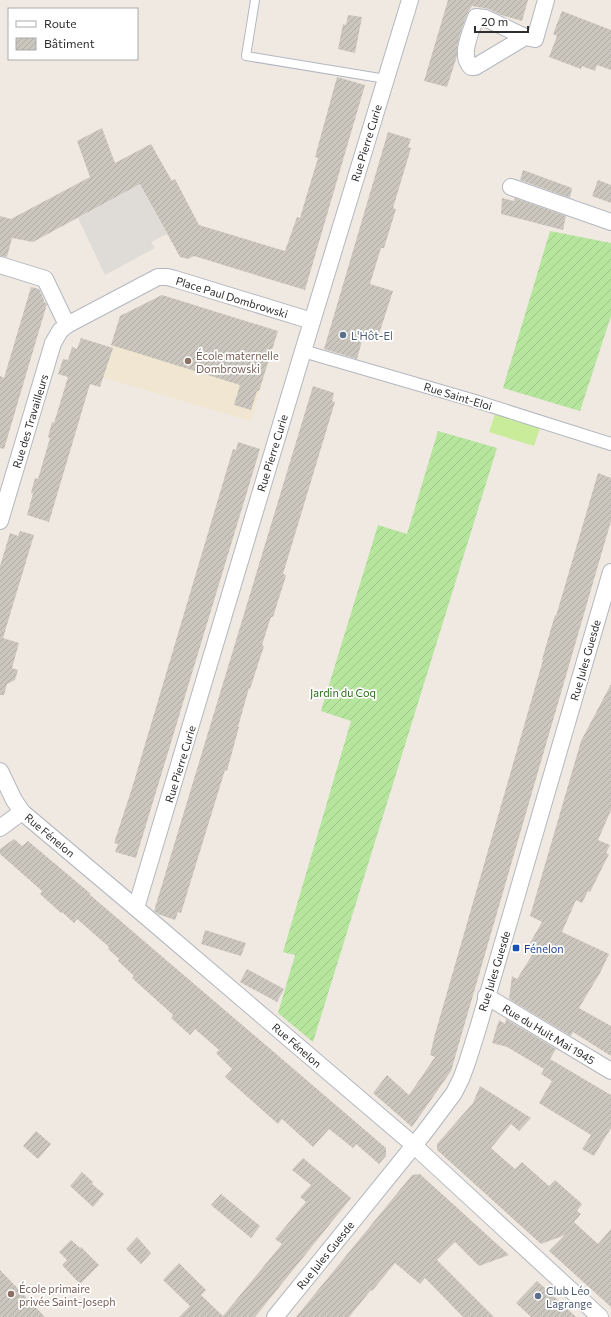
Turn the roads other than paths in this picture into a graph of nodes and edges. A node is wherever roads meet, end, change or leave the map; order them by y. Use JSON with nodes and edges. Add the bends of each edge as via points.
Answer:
{"nodes":[{"id":1,"x":255,"y":0,"type":"edge"},
{"id":2,"x":410,"y":0,"type":"edge"},
{"id":3,"x":546,"y":0,"type":"edge"},
{"id":4,"x":525,"y":37,"type":"dead end"},
{"id":5,"x":386,"y":79,"type":"junction"},
{"id":6,"x":511,"y":187,"type":"dead end"},
{"id":7,"x":611,"y":222,"type":"edge"},
{"id":8,"x":0,"y":266,"type":"edge"},
{"id":9,"x":312,"y":321,"type":"junction"},
{"id":10,"x":67,"y":325,"type":"junction"},
{"id":11,"x":303,"y":350,"type":"junction"},
{"id":12,"x":611,"y":444,"type":"edge"},
{"id":13,"x":0,"y":521,"type":"edge"},
{"id":14,"x":611,"y":572,"type":"edge"},
{"id":15,"x":0,"y":771,"type":"edge"},
{"id":16,"x":22,"y":812,"type":"junction"},
{"id":17,"x":0,"y":828,"type":"edge"},
{"id":18,"x":136,"y":908,"type":"junction"},
{"id":19,"x":486,"y":996,"type":"junction"},
{"id":20,"x":611,"y":1071,"type":"edge"},
{"id":21,"x":414,"y":1145,"type":"junction"},
{"id":22,"x":275,"y":1317,"type":"edge"},
{"id":23,"x":600,"y":1317,"type":"edge"}],
"edges":[{"from":1,"to":5,"type":"lane","via":[[246,56]]},
{"from":2,"to":5,"type":"street","name":"Rue Pierre Curie"},
{"from":3,"to":4,"type":"street","via":[[535,39]]},
{"from":5,"to":9,"type":"street","name":"Rue Pierre Curie"},
{"from":6,"to":7,"type":"street"},
{"from":8,"to":10,"type":"street","via":[[45,279]]},
{"from":9,"to":10,"type":"street","name":"Place Paul Dombrowski","via":[[175,279],[158,277]]},
{"from":9,"to":11,"type":"street","name":"Rue Pierre Curie"},
{"from":10,"to":13,"type":"street","name":"Rue des Travailleurs","via":[[53,343]]},
{"from":11,"to":12,"type":"street","name":"Rue Saint-Eloi"},
{"from":11,"to":18,"type":"street","name":"Rue Pierre Curie"},
{"from":14,"to":19,"type":"street","name":"Rue Jules Guesde"},
{"from":15,"to":16,"type":"street","name":"Rue Fénelon"},
{"from":16,"to":17,"type":"street"},
{"from":16,"to":18,"type":"street","name":"Rue Fénelon"},
{"from":18,"to":21,"type":"street","name":"Rue Fénelon"},
{"from":19,"to":20,"type":"street","name":"Rue du Huit Mai 1945"},
{"from":19,"to":21,"type":"street","name":"Rue Jules Guesde","via":[[461,1079],[454,1093]]},
{"from":21,"to":22,"type":"street","name":"Rue Jules Guesde"},
{"from":21,"to":23,"type":"street","name":"Rue Fénelon"}]}
